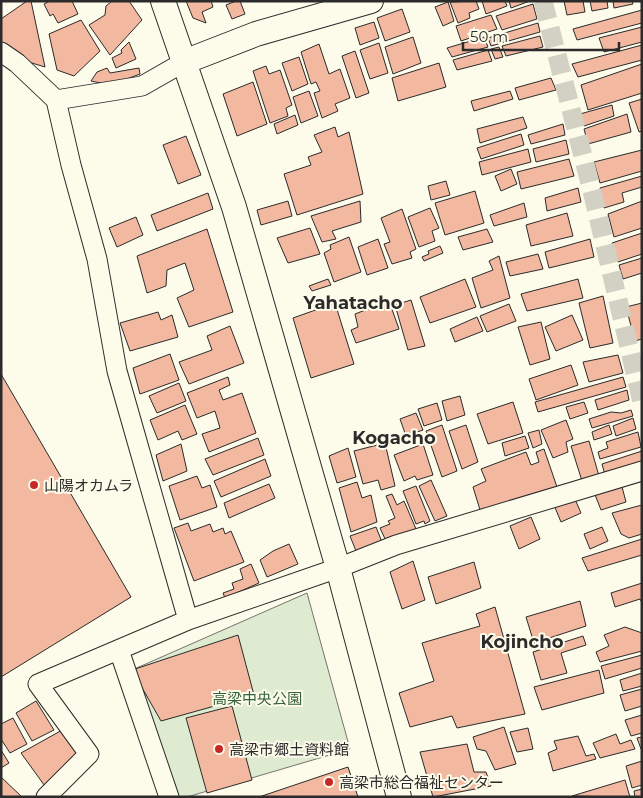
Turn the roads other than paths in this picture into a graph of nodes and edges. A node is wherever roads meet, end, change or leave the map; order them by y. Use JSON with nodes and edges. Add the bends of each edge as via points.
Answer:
{"nodes":[{"id":1,"x":163,"y":1,"type":"edge"},
{"id":2,"x":371,"y":1,"type":"edge"},
{"id":3,"x":1,"y":52,"type":"edge"},
{"id":4,"x":184,"y":62,"type":"junction"},
{"id":5,"x":56,"y":100,"type":"junction"},
{"id":6,"x":642,"y":471,"type":"edge"},
{"id":7,"x":338,"y":568,"type":"junction"},
{"id":8,"x":188,"y":620,"type":"junction"},
{"id":9,"x":120,"y":650,"type":"junction"},
{"id":10,"x":46,"y":797,"type":"edge"},
{"id":11,"x":169,"y":797,"type":"edge"},
{"id":12,"x":399,"y":797,"type":"edge"}],
"edges":[{"from":1,"to":4,"type":"street"},
{"from":2,"to":4,"type":"street","via":[[256,34]]},
{"from":3,"to":5,"type":"street"},
{"from":4,"to":5,"type":"street","via":[[142,86]]},
{"from":4,"to":7,"type":"street","via":[[234,207]]},
{"from":5,"to":8,"type":"street","via":[[97,259],[117,371]]},
{"from":6,"to":7,"type":"street","via":[[396,545]]},
{"from":7,"to":8,"type":"street"},
{"from":7,"to":12,"type":"street"},
{"from":8,"to":9,"type":"street"},
{"from":9,"to":10,"type":"street","via":[[38,684],[89,754]]},
{"from":9,"to":11,"type":"street"}]}
